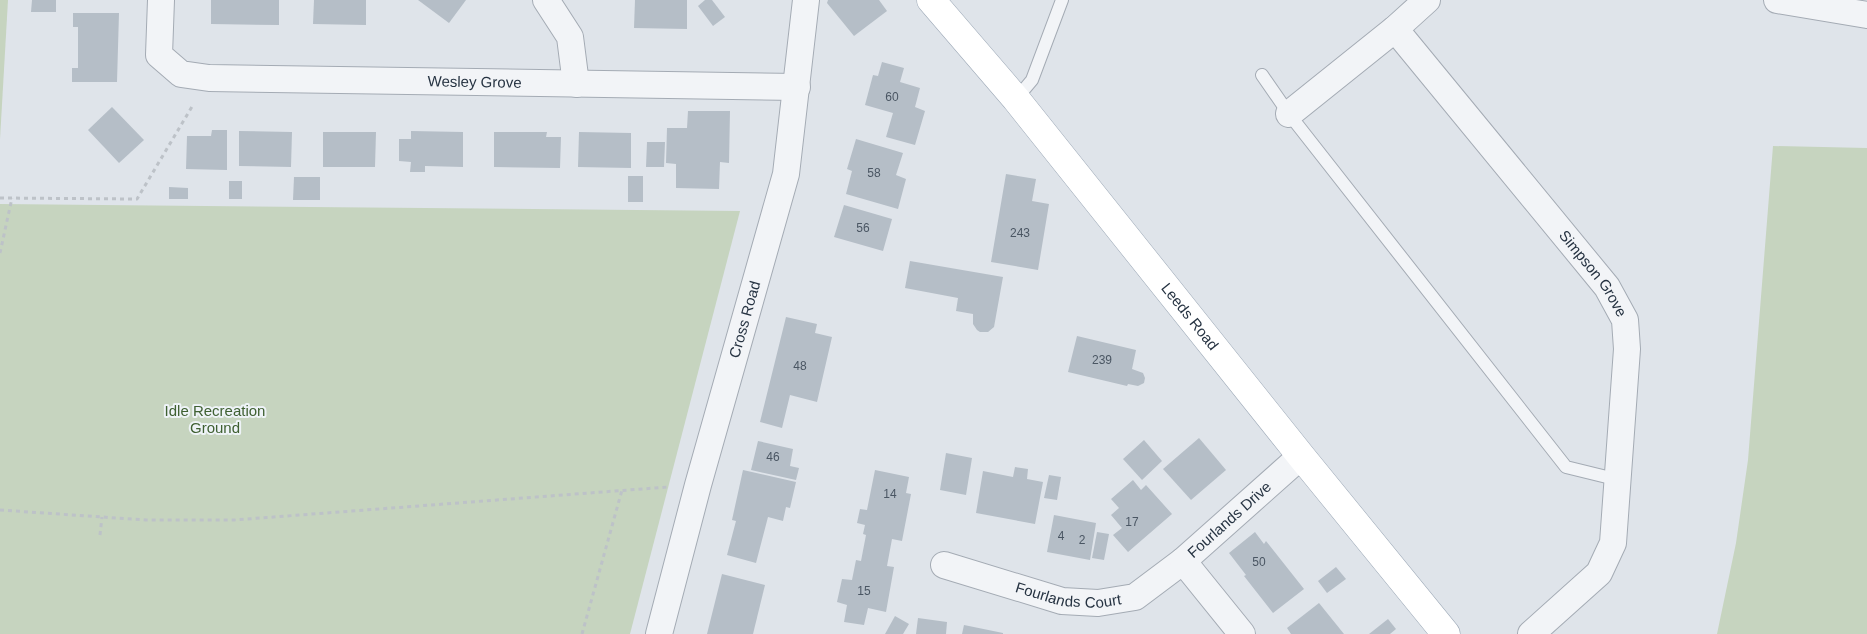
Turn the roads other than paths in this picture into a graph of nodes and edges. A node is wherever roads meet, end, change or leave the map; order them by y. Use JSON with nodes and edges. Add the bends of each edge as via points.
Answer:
{"nodes":[{"id":1,"x":160,"y":0,"type":"edge"},
{"id":2,"x":546,"y":0,"type":"edge"},
{"id":3,"x":806,"y":0,"type":"edge"},
{"id":4,"x":931,"y":0,"type":"edge"},
{"id":5,"x":1062,"y":0,"type":"edge"},
{"id":6,"x":1427,"y":0,"type":"edge"},
{"id":7,"x":1777,"y":0,"type":"edge"},
{"id":8,"x":1867,"y":15,"type":"edge"},
{"id":9,"x":1394,"y":30,"type":"junction"},
{"id":10,"x":1262,"y":75,"type":"dead end"},
{"id":11,"x":576,"y":84,"type":"junction"},
{"id":12,"x":797,"y":87,"type":"junction"},
{"id":13,"x":1016,"y":99,"type":"junction"},
{"id":14,"x":1289,"y":114,"type":"junction"},
{"id":15,"x":1301,"y":456,"type":"junction"},
{"id":16,"x":1619,"y":480,"type":"junction"},
{"id":17,"x":1183,"y":561,"type":"junction"},
{"id":18,"x":944,"y":565,"type":"dead end"},
{"id":19,"x":658,"y":634,"type":"edge"},
{"id":20,"x":1242,"y":634,"type":"edge"},
{"id":21,"x":1446,"y":634,"type":"edge"},
{"id":22,"x":1531,"y":634,"type":"edge"}],
"edges":[{"from":1,"to":11,"type":"street","name":"Wesley Grove","via":[[159,55],[181,74],[209,78]]},
{"from":2,"to":11,"type":"street","via":[[570,37]]},
{"from":3,"to":12,"type":"street","name":"Cross Road"},
{"from":4,"to":13,"type":"main road","name":"Leeds Road"},
{"from":5,"to":13,"type":"lane","via":[[1032,80]]},
{"from":6,"to":9,"type":"street"},
{"from":7,"to":8,"type":"street"},
{"from":9,"to":14,"type":"street"},
{"from":9,"to":16,"type":"street","name":"Simpson Grove","via":[[1607,287],[1624,320],[1627,349]]},
{"from":10,"to":14,"type":"lane"},
{"from":11,"to":12,"type":"street","name":"Wesley Grove"},
{"from":12,"to":19,"type":"street","name":"Cross Road","via":[[786,174]]},
{"from":13,"to":15,"type":"main road","name":"Leeds Road"},
{"from":14,"to":16,"type":"lane","via":[[1566,467]]},
{"from":15,"to":17,"type":"street","name":"Fourlands Drive"},
{"from":15,"to":21,"type":"main road","name":"Leeds Road"},
{"from":16,"to":22,"type":"street","name":"Simpson Grove","via":[[1613,543],[1599,573]]},
{"from":17,"to":18,"type":"street","name":"Fourlands Court","via":[[1135,597],[1098,603],[1062,602]]},
{"from":17,"to":20,"type":"street","name":"Fourlands Drive"}]}
